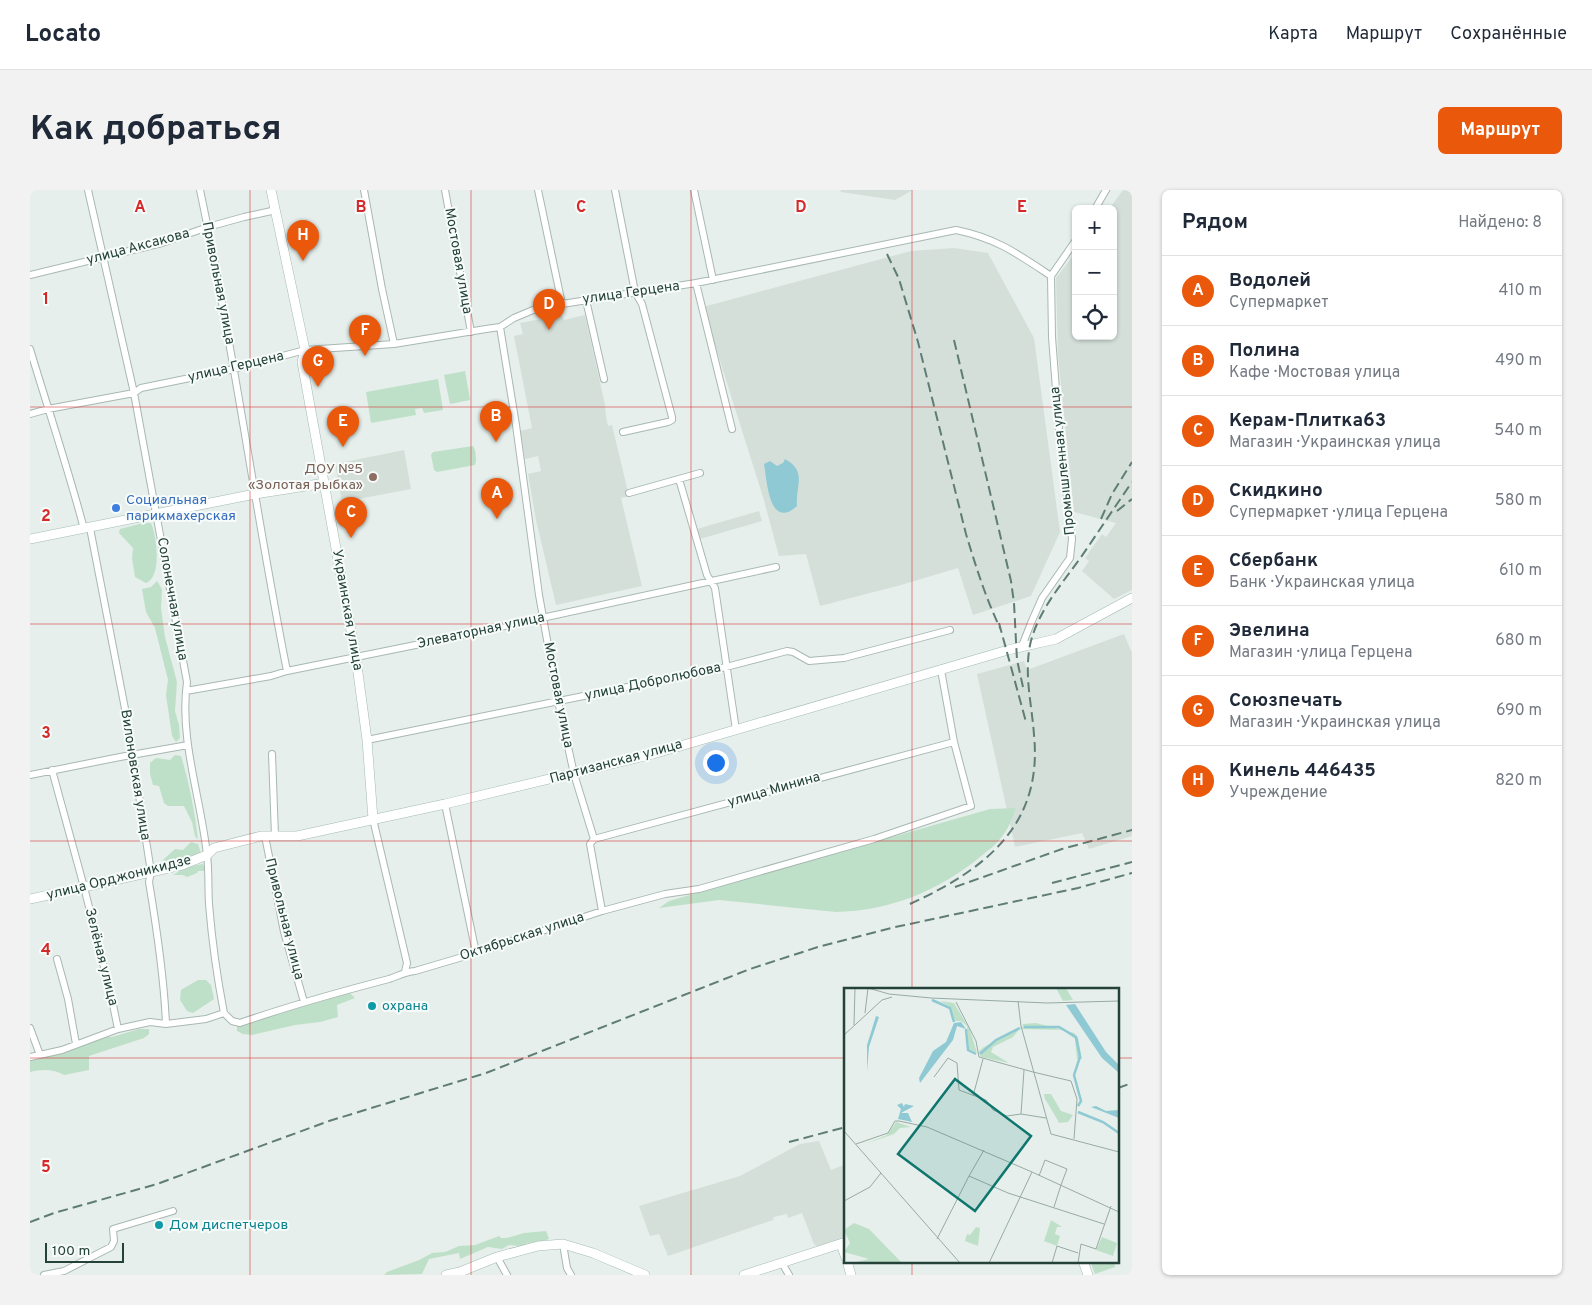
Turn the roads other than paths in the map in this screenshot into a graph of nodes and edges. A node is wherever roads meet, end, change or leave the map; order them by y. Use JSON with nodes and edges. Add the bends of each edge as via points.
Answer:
{"nodes":[{"id":1,"x":88,"y":190,"type":"edge"},
{"id":2,"x":200,"y":190,"type":"edge"},
{"id":3,"x":272,"y":190,"type":"edge"},
{"id":4,"x":364,"y":190,"type":"edge"},
{"id":5,"x":444,"y":190,"type":"edge"},
{"id":6,"x":538,"y":190,"type":"edge"},
{"id":7,"x":615,"y":190,"type":"edge"},
{"id":8,"x":694,"y":190,"type":"edge"},
{"id":9,"x":1106,"y":190,"type":"edge"},
{"id":10,"x":1097,"y":205,"type":"edge"},
{"id":11,"x":276,"y":210,"type":"junction"},
{"id":12,"x":208,"y":227,"type":"junction"},
{"id":13,"x":1072,"y":246,"type":"edge"},
{"id":14,"x":104,"y":258,"type":"junction"},
{"id":15,"x":30,"y":275,"type":"edge"},
{"id":16,"x":1051,"y":276,"type":"junction"},
{"id":17,"x":713,"y":280,"type":"junction"},
{"id":18,"x":696,"y":283,"type":"junction"},
{"id":19,"x":635,"y":292,"type":"junction"},
{"id":20,"x":586,"y":300,"type":"junction"},
{"id":21,"x":562,"y":304,"type":"junction"},
{"id":22,"x":500,"y":327,"type":"junction"},
{"id":23,"x":471,"y":332,"type":"junction"},
{"id":24,"x":394,"y":344,"type":"junction"},
{"id":25,"x":30,"y":349,"type":"edge"},
{"id":26,"x":305,"y":350,"type":"junction"},
{"id":27,"x":234,"y":369,"type":"junction"},
{"id":28,"x":604,"y":379,"type":"dead end"},
{"id":29,"x":134,"y":393,"type":"junction"},
{"id":30,"x":48,"y":409,"type":"junction"},
{"id":31,"x":30,"y":414,"type":"edge"},
{"id":32,"x":732,"y":429,"type":"dead end"},
{"id":33,"x":623,"y":432,"type":"dead end"},
{"id":34,"x":700,"y":473,"type":"dead end"},
{"id":35,"x":679,"y":479,"type":"junction"},
{"id":36,"x":325,"y":483,"type":"junction"},
{"id":37,"x":629,"y":493,"type":"dead end"},
{"id":38,"x":255,"y":494,"type":"junction"},
{"id":39,"x":157,"y":514,"type":"junction"},
{"id":40,"x":87,"y":528,"type":"junction"},
{"id":41,"x":30,"y":539,"type":"edge"},
{"id":42,"x":776,"y":567,"type":"dead end"},
{"id":43,"x":711,"y":582,"type":"junction"},
{"id":44,"x":1132,"y":598,"type":"edge"},
{"id":45,"x":543,"y":618,"type":"junction"},
{"id":46,"x":950,"y":630,"type":"dead end"},
{"id":47,"x":1022,"y":646,"type":"junction"},
{"id":48,"x":356,"y":658,"type":"junction"},
{"id":49,"x":726,"y":667,"type":"junction"},
{"id":50,"x":942,"y":670,"type":"junction"},
{"id":51,"x":287,"y":671,"type":"junction"},
{"id":52,"x":186,"y":691,"type":"junction"},
{"id":53,"x":558,"y":701,"type":"junction"},
{"id":54,"x":736,"y":730,"type":"junction"},
{"id":55,"x":368,"y":740,"type":"junction"},
{"id":56,"x":954,"y":742,"type":"junction"},
{"id":57,"x":188,"y":745,"type":"junction"},
{"id":58,"x":132,"y":754,"type":"junction"},
{"id":59,"x":272,"y":754,"type":"dead end"},
{"id":60,"x":52,"y":770,"type":"junction"},
{"id":61,"x":574,"y":774,"type":"junction"},
{"id":62,"x":30,"y":775,"type":"edge"},
{"id":63,"x":445,"y":804,"type":"junction"},
{"id":64,"x":373,"y":819,"type":"junction"},
{"id":65,"x":264,"y":836,"type":"junction"},
{"id":66,"x":275,"y":836,"type":"junction"},
{"id":67,"x":594,"y":839,"type":"junction"},
{"id":68,"x":207,"y":855,"type":"junction"},
{"id":69,"x":151,"y":872,"type":"junction"},
{"id":70,"x":84,"y":887,"type":"junction"},
{"id":71,"x":30,"y":899,"type":"edge"},
{"id":72,"x":602,"y":911,"type":"junction"},
{"id":73,"x":476,"y":953,"type":"junction"},
{"id":74,"x":57,"y":959,"type":"dead end"},
{"id":75,"x":406,"y":972,"type":"junction"},
{"id":76,"x":304,"y":1002,"type":"junction"},
{"id":77,"x":224,"y":1013,"type":"junction"},
{"id":78,"x":166,"y":1024,"type":"junction"},
{"id":79,"x":30,"y":1028,"type":"edge"},
{"id":80,"x":118,"y":1029,"type":"junction"},
{"id":81,"x":76,"y":1044,"type":"junction"},
{"id":82,"x":40,"y":1055,"type":"junction"},
{"id":83,"x":30,"y":1057,"type":"edge"},
{"id":84,"x":173,"y":1211,"type":"dead end"},
{"id":85,"x":844,"y":1243,"type":"edge"},
{"id":86,"x":563,"y":1244,"type":"junction"},
{"id":87,"x":497,"y":1256,"type":"junction"},
{"id":88,"x":782,"y":1262,"type":"junction"},
{"id":89,"x":847,"y":1262,"type":"edge"},
{"id":90,"x":1084,"y":1262,"type":"edge"},
{"id":91,"x":44,"y":1275,"type":"edge"},
{"id":92,"x":446,"y":1275,"type":"edge"},
{"id":93,"x":506,"y":1275,"type":"edge"},
{"id":94,"x":571,"y":1275,"type":"edge"},
{"id":95,"x":646,"y":1275,"type":"edge"},
{"id":96,"x":744,"y":1275,"type":"edge"},
{"id":97,"x":789,"y":1275,"type":"edge"},
{"id":98,"x":851,"y":1275,"type":"edge"},
{"id":99,"x":1088,"y":1275,"type":"edge"}],
"edges":[{"from":1,"to":14,"type":"street","name":"Солонечная улица"},
{"from":2,"to":12,"type":"street","name":"Привольная улица"},
{"from":3,"to":11,"type":"street","name":"Украинская улица"},
{"from":4,"to":24,"type":"street"},
{"from":5,"to":23,"type":"street","name":"Мостовая улица"},
{"from":6,"to":21,"type":"street"},
{"from":7,"to":19,"type":"street"},
{"from":8,"to":17,"type":"street"},
{"from":9,"to":10,"type":"street"},
{"from":11,"to":12,"type":"street","name":"улица Аксакова"},
{"from":11,"to":26,"type":"street","name":"Украинская улица"},
{"from":12,"to":14,"type":"street","name":"улица Аксакова"},
{"from":12,"to":27,"type":"street","name":"Привольная улица"},
{"from":13,"to":16,"type":"street"},
{"from":14,"to":15,"type":"street","name":"улица Аксакова"},
{"from":14,"to":29,"type":"street","name":"Солонечная улица"},
{"from":16,"to":17,"type":"street","name":"улица Герцена","via":[[1004,246],[985,237],[956,230]]},
{"from":16,"to":47,"type":"street","name":"Промышленная улица","via":[[1059,429],[1072,539],[1070,558],[1042,598]]},
{"from":17,"to":18,"type":"street","name":"улица Герцена"},
{"from":18,"to":19,"type":"street","name":"улица Герцена"},
{"from":18,"to":32,"type":"street"},
{"from":19,"to":20,"type":"street","name":"улица Герцена"},
{"from":19,"to":33,"type":"street","via":[[642,304],[672,420]]},
{"from":20,"to":21,"type":"street","name":"улица Герцена"},
{"from":20,"to":28,"type":"street"},
{"from":21,"to":22,"type":"street","name":"улица Герцена","via":[[533,310]]},
{"from":22,"to":23,"type":"street","name":"улица Герцена"},
{"from":22,"to":45,"type":"street","name":"Мостовая улица"},
{"from":23,"to":24,"type":"street","name":"улица Герцена"},
{"from":24,"to":26,"type":"street","name":"улица Герцена"},
{"from":25,"to":30,"type":"street","name":"Вилоновская улица"},
{"from":26,"to":27,"type":"street","name":"улица Герцена"},
{"from":26,"to":36,"type":"street","name":"Украинская улица","via":[[302,362]]},
{"from":27,"to":29,"type":"street","name":"улица Герцена","via":[[141,388]]},
{"from":27,"to":38,"type":"street","name":"Привольная улица"},
{"from":29,"to":30,"type":"street","name":"улица Герцена"},
{"from":29,"to":39,"type":"street","name":"Солонечная улица"},
{"from":30,"to":31,"type":"street","name":"улица Герцена"},
{"from":30,"to":40,"type":"street","name":"Вилоновская улица"},
{"from":34,"to":35,"type":"street"},
{"from":35,"to":37,"type":"street"},
{"from":35,"to":43,"type":"street"},
{"from":36,"to":38,"type":"street"},
{"from":36,"to":48,"type":"street","name":"Украинская улица"},
{"from":38,"to":39,"type":"street"},
{"from":38,"to":51,"type":"street","name":"Привольная улица"},
{"from":39,"to":40,"type":"street"},
{"from":39,"to":52,"type":"street","name":"Солонечная улица"},
{"from":40,"to":41,"type":"street"},
{"from":40,"to":58,"type":"street","name":"Вилоновская улица"},
{"from":42,"to":43,"type":"street","name":"Элеваторная улица"},
{"from":43,"to":45,"type":"street","name":"Элеваторная улица"},
{"from":43,"to":49,"type":"street","via":[[715,588]]},
{"from":44,"to":47,"type":"street","via":[[1056,639]]},
{"from":45,"to":48,"type":"street","name":"Элеваторная улица"},
{"from":45,"to":53,"type":"street","name":"Мостовая улица"},
{"from":46,"to":49,"type":"street","name":"улица Добролюбова","via":[[844,658],[806,660],[790,651]]},
{"from":47,"to":50,"type":"street","name":"Партизанская улица"},
{"from":48,"to":51,"type":"street","name":"Элеваторная улица"},
{"from":48,"to":55,"type":"street","name":"Украинская улица"},
{"from":49,"to":53,"type":"street","name":"улица Добролюбова"},
{"from":49,"to":54,"type":"street"},
{"from":50,"to":54,"type":"street","name":"Партизанская улица"},
{"from":50,"to":56,"type":"street"},
{"from":51,"to":52,"type":"street","name":"Элеваторная улица"},
{"from":52,"to":57,"type":"street","name":"Солонечная улица"},
{"from":53,"to":55,"type":"street","name":"улица Добролюбова"},
{"from":53,"to":61,"type":"street","name":"Мостовая улица"},
{"from":54,"to":61,"type":"street","name":"Партизанская улица"},
{"from":55,"to":64,"type":"street","name":"Украинская улица"},
{"from":56,"to":67,"type":"street","name":"улица Минина"},
{"from":56,"to":72,"type":"street","name":"Октябрьская улица","via":[[971,806],[874,839],[708,886]]},
{"from":57,"to":58,"type":"street"},
{"from":57,"to":68,"type":"street","name":"Солонечная улица"},
{"from":58,"to":60,"type":"street"},
{"from":58,"to":69,"type":"street","name":"Вилоновская улица"},
{"from":59,"to":66,"type":"street"},
{"from":60,"to":62,"type":"street"},
{"from":60,"to":70,"type":"street","name":"Зелёная улица"},
{"from":61,"to":63,"type":"street","name":"Партизанская улица"},
{"from":61,"to":67,"type":"street","name":"Мостовая улица"},
{"from":63,"to":64,"type":"street","name":"Партизанская улица"},
{"from":63,"to":73,"type":"street"},
{"from":64,"to":66,"type":"street","name":"Партизанская улица","via":[[297,836]]},
{"from":64,"to":75,"type":"street","name":"Украинская улица"},
{"from":65,"to":66,"type":"street","name":"Партизанская улица"},
{"from":65,"to":68,"type":"street","name":"Партизанская улица","via":[[214,848]]},
{"from":65,"to":76,"type":"street","name":"Привольная улица","via":[[284,932]]},
{"from":67,"to":72,"type":"street","name":"Мостовая улица","via":[[590,844],[591,856]]},
{"from":68,"to":69,"type":"street","name":"улица Орджоникидзе"},
{"from":68,"to":77,"type":"street","name":"Солонечная улица","via":[[216,974]]},
{"from":69,"to":70,"type":"street","name":"улица Орджоникидзе"},
{"from":69,"to":78,"type":"street","name":"Вилоновская улица","via":[[149,882],[161,955]]},
{"from":70,"to":71,"type":"street","name":"улица Орджоникидзе"},
{"from":70,"to":80,"type":"street","name":"Зелёная улица"},
{"from":72,"to":73,"type":"street","name":"Октябрьская улица"},
{"from":73,"to":75,"type":"street","name":"Октябрьская улица"},
{"from":74,"to":81,"type":"street"},
{"from":75,"to":76,"type":"street","name":"Октябрьская улица"},
{"from":76,"to":77,"type":"street","name":"Октябрьская улица","via":[[240,1023],[232,1021]]},
{"from":77,"to":78,"type":"street","via":[[206,1019]]},
{"from":78,"to":80,"type":"street","via":[[150,1022]]},
{"from":79,"to":82,"type":"street"},
{"from":80,"to":81,"type":"street"},
{"from":81,"to":82,"type":"street"},
{"from":82,"to":83,"type":"street"},
{"from":84,"to":91,"type":"street","via":[[114,1229],[111,1247],[64,1270]]},
{"from":85,"to":88,"type":"street"},
{"from":86,"to":87,"type":"street","via":[[538,1246]]},
{"from":86,"to":94,"type":"street"},
{"from":86,"to":95,"type":"street"},
{"from":87,"to":92,"type":"street"},
{"from":87,"to":93,"type":"street"},
{"from":88,"to":96,"type":"street"},
{"from":88,"to":97,"type":"street"},
{"from":89,"to":98,"type":"street"},
{"from":90,"to":99,"type":"street"}]}
